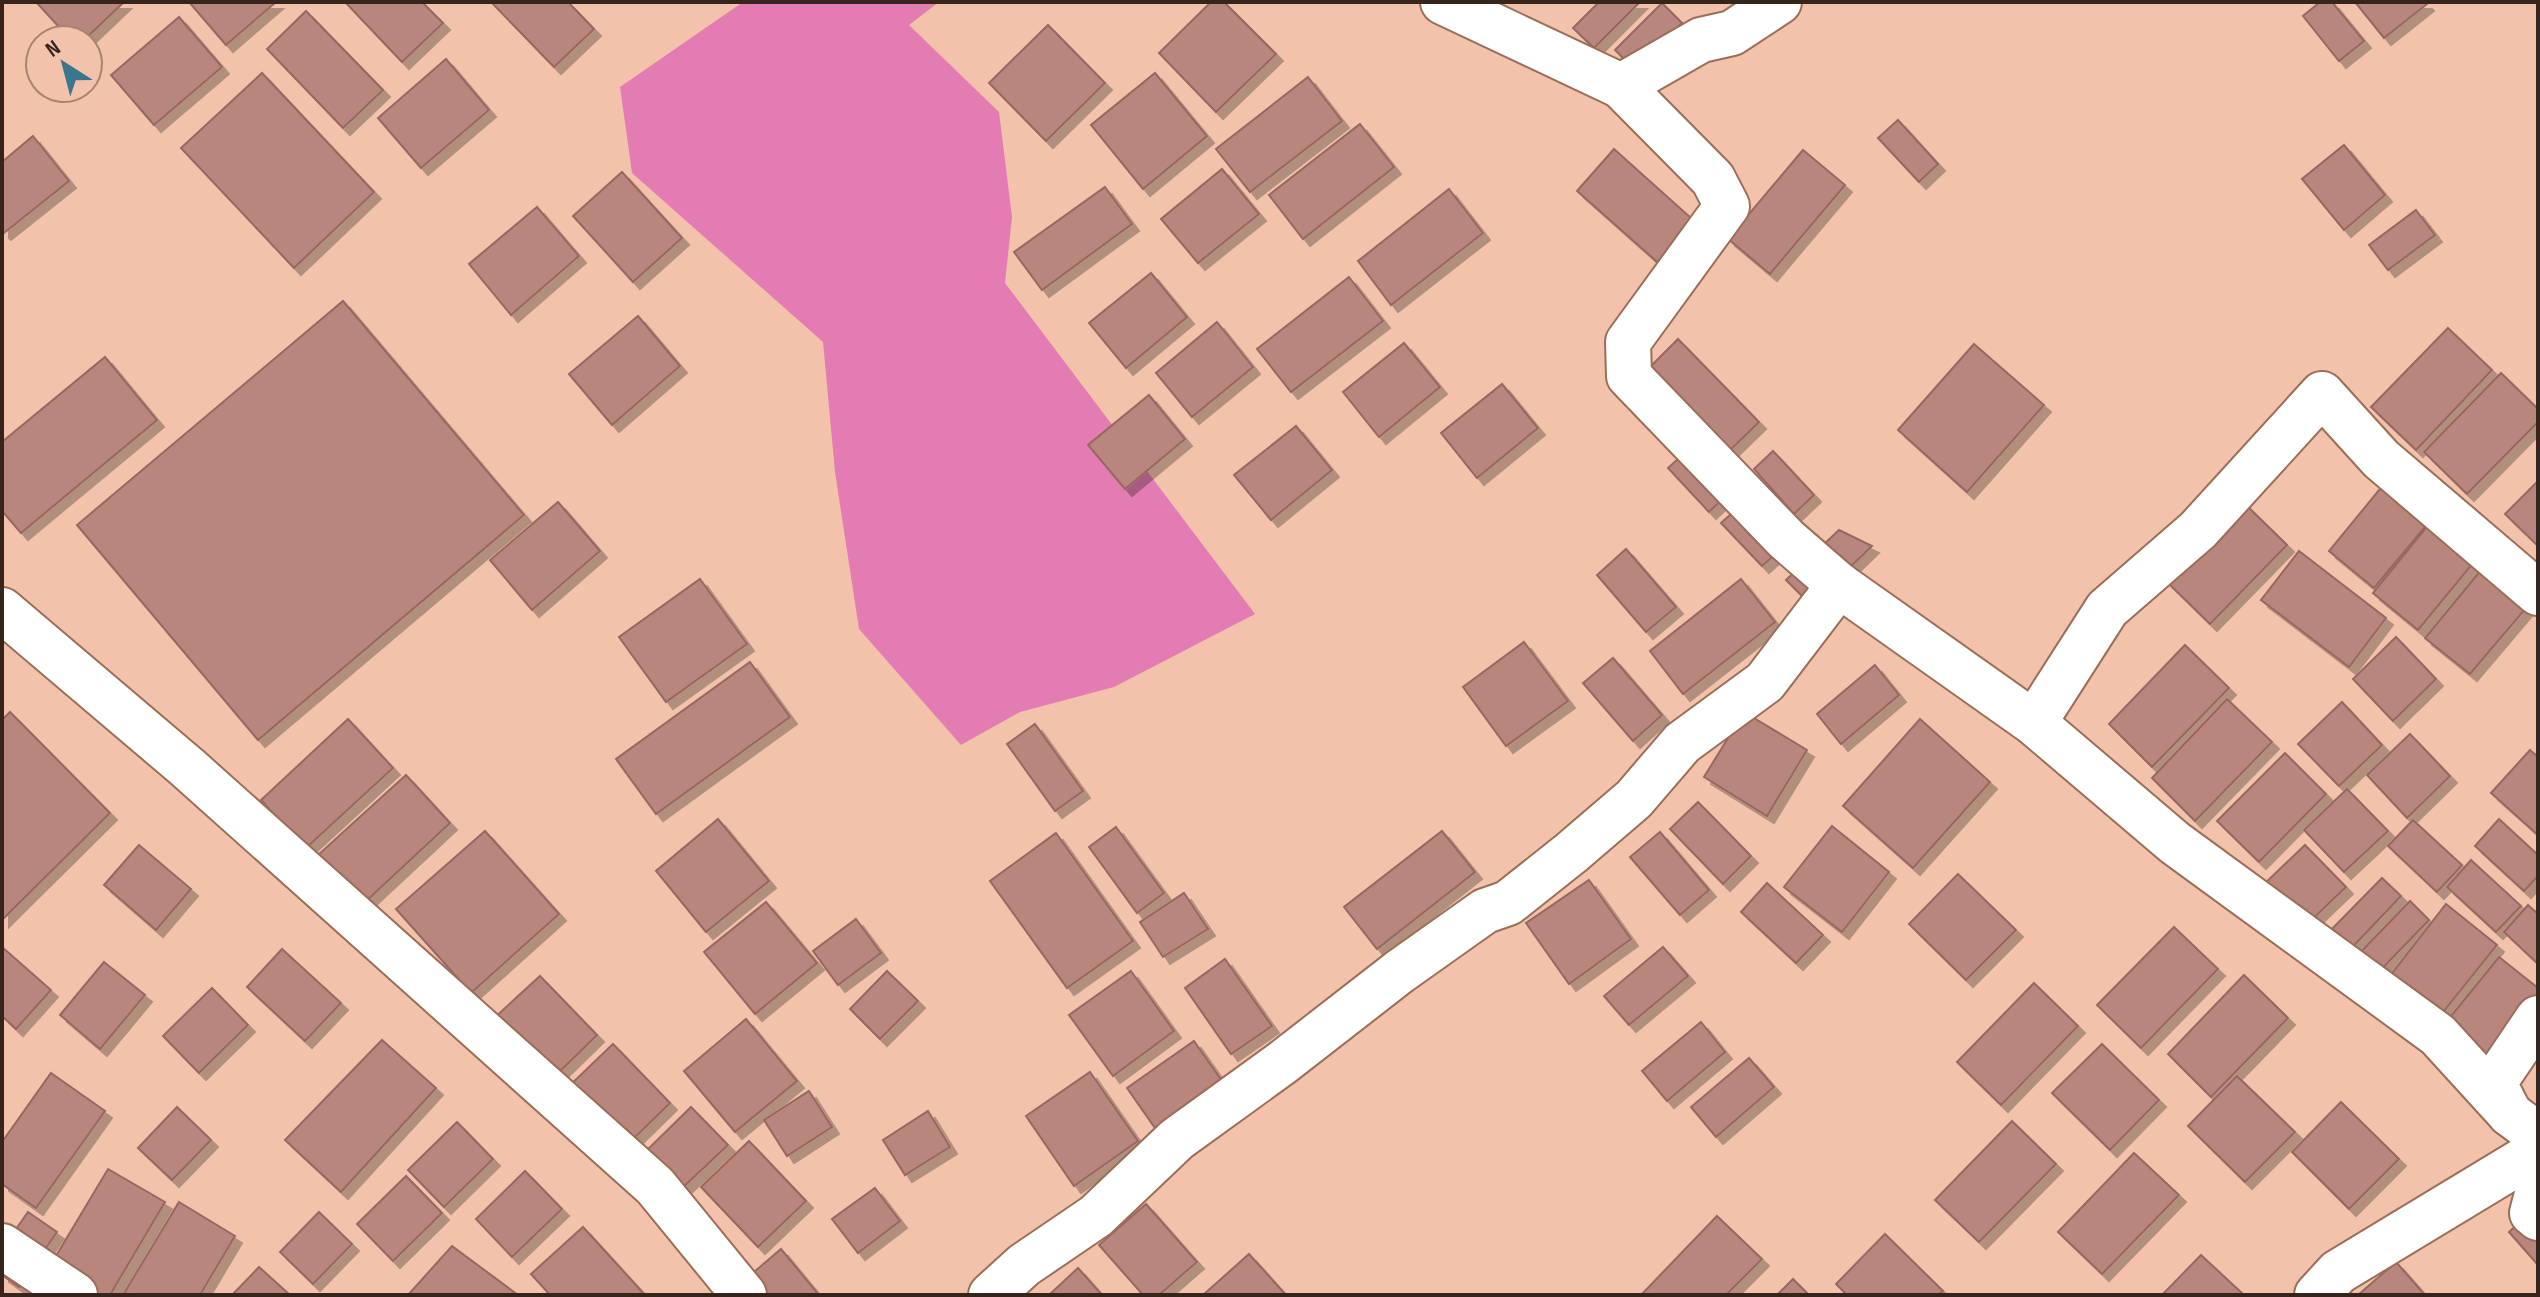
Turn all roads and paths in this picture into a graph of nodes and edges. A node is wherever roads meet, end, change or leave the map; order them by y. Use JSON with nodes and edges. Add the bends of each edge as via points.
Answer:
{"nodes":[{"id":1,"x":1443,"y":2,"type":"edge"},
{"id":2,"x":1779,"y":2,"type":"edge"},
{"id":3,"x":1621,"y":86,"type":"junction"},
{"id":4,"x":1839,"y":585,"type":"junction"},
{"id":5,"x":2538,"y":593,"type":"edge"},
{"id":6,"x":2,"y":610,"type":"edge"},
{"id":7,"x":2034,"y":723,"type":"junction"},
{"id":8,"x":2538,"y":1018,"type":"edge"},
{"id":9,"x":2524,"y":1124,"type":"edge"},
{"id":10,"x":2538,"y":1151,"type":"edge"},
{"id":11,"x":2538,"y":1190,"type":"edge"},
{"id":12,"x":2538,"y":1218,"type":"edge"},
{"id":13,"x":2,"y":1246,"type":"edge"},
{"id":14,"x":75,"y":1295,"type":"edge"},
{"id":15,"x":744,"y":1295,"type":"edge"},
{"id":16,"x":991,"y":1295,"type":"edge"},
{"id":17,"x":2317,"y":1295,"type":"edge"}],
"edges":[{"from":1,"to":3,"type":"street"},
{"from":2,"to":3,"type":"street","via":[[1732,33],[1701,40]]},
{"from":3,"to":4,"type":"street","via":[[1713,179],[1727,206],[1628,342],[1629,376],[1786,539]]},
{"from":4,"to":7,"type":"street"},
{"from":4,"to":16,"type":"street","via":[[1765,682],[1682,743],[1634,799],[1571,853],[1508,903],[1485,911],[1399,972],[1177,1139],[1096,1216],[1024,1265]]},
{"from":5,"to":7,"type":"street","via":[[2381,459],[2322,394],[2198,530],[2107,609]]},
{"from":6,"to":15,"type":"street","via":[[188,768],[655,1186]]},
{"from":7,"to":9,"type":"street","via":[[2175,843],[2438,1035]]},
{"from":8,"to":9,"type":"street","via":[[2494,1083]]},
{"from":10,"to":17,"type":"street","via":[[2338,1272]]},
{"from":11,"to":12,"type":"street","via":[[2532,1213]]},
{"from":13,"to":14,"type":"street"}]}
